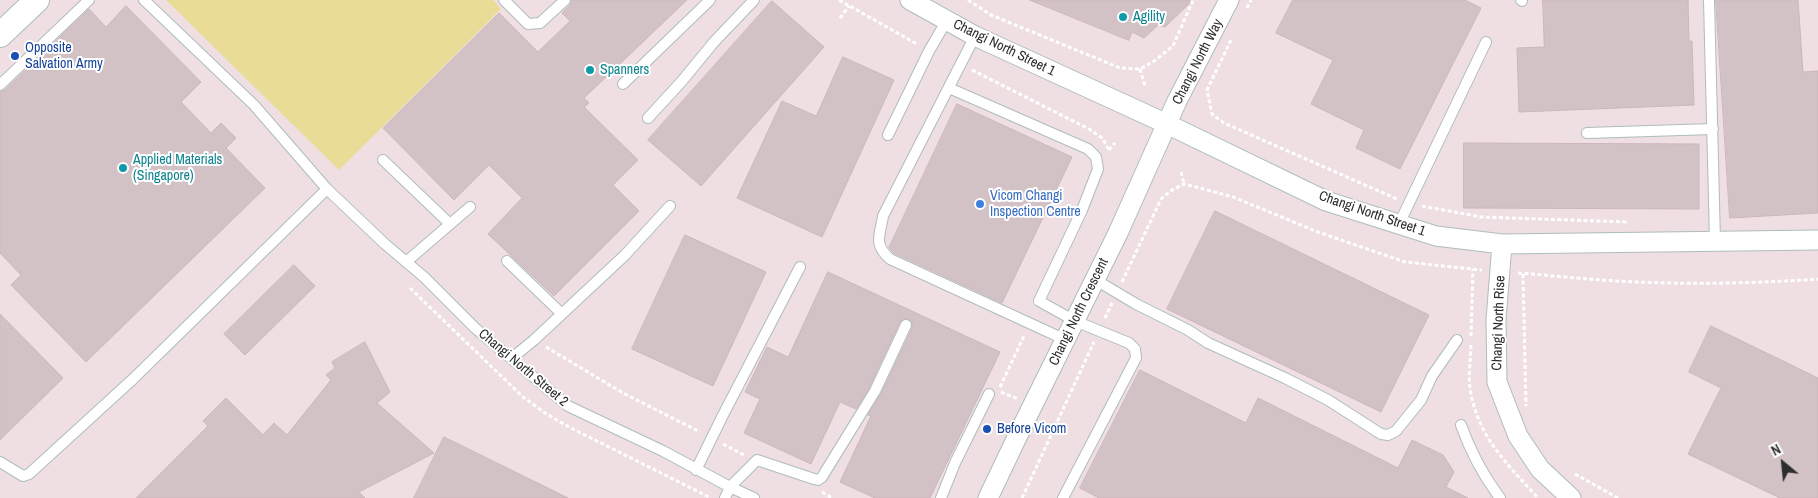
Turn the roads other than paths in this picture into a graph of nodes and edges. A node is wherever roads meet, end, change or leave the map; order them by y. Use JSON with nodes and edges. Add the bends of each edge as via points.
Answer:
{"nodes":[{"id":1,"x":37,"y":0,"type":"edge"},
{"id":2,"x":89,"y":0,"type":"edge"},
{"id":3,"x":144,"y":0,"type":"edge"},
{"id":4,"x":504,"y":0,"type":"edge"},
{"id":5,"x":565,"y":0,"type":"edge"},
{"id":6,"x":710,"y":0,"type":"edge"},
{"id":7,"x":754,"y":0,"type":"edge"},
{"id":8,"x":910,"y":0,"type":"edge"},
{"id":9,"x":1229,"y":0,"type":"edge"},
{"id":10,"x":1708,"y":0,"type":"edge"},
{"id":11,"x":947,"y":20,"type":"junction"},
{"id":12,"x":0,"y":35,"type":"edge"},
{"id":13,"x":975,"y":36,"type":"junction"},
{"id":14,"x":1486,"y":42,"type":"dead end"},
{"id":15,"x":623,"y":84,"type":"dead end"},
{"id":16,"x":0,"y":85,"type":"edge"},
{"id":17,"x":949,"y":88,"type":"junction"},
{"id":18,"x":648,"y":118,"type":"dead end"},
{"id":19,"x":1167,"y":124,"type":"junction"},
{"id":20,"x":1713,"y":128,"type":"junction"},
{"id":21,"x":1587,"y":132,"type":"dead end"},
{"id":22,"x":888,"y":135,"type":"dead end"},
{"id":23,"x":383,"y":160,"type":"dead end"},
{"id":24,"x":327,"y":189,"type":"junction"},
{"id":25,"x":670,"y":206,"type":"dead end"},
{"id":26,"x":470,"y":207,"type":"dead end"},
{"id":27,"x":450,"y":224,"type":"junction"},
{"id":28,"x":1399,"y":224,"type":"junction"},
{"id":29,"x":1818,"y":240,"type":"edge"},
{"id":30,"x":1715,"y":241,"type":"junction"},
{"id":31,"x":1502,"y":244,"type":"junction"},
{"id":32,"x":507,"y":261,"type":"dead end"},
{"id":33,"x":406,"y":262,"type":"junction"},
{"id":34,"x":800,"y":267,"type":"dead end"},
{"id":35,"x":1094,"y":279,"type":"junction"},
{"id":36,"x":562,"y":314,"type":"junction"},
{"id":37,"x":1075,"y":321,"type":"junction"},
{"id":38,"x":906,"y":325,"type":"dead end"},
{"id":39,"x":1066,"y":340,"type":"junction"},
{"id":40,"x":1457,"y":340,"type":"dead end"},
{"id":41,"x":512,"y":358,"type":"junction"},
{"id":42,"x":989,"y":394,"type":"dead end"},
{"id":43,"x":1461,"y":425,"type":"dead end"},
{"id":44,"x":0,"y":462,"type":"edge"},
{"id":45,"x":696,"y":470,"type":"junction"},
{"id":46,"x":730,"y":487,"type":"junction"},
{"id":47,"x":725,"y":498,"type":"edge"},
{"id":48,"x":754,"y":498,"type":"edge"},
{"id":49,"x":941,"y":498,"type":"edge"},
{"id":50,"x":988,"y":498,"type":"edge"},
{"id":51,"x":1063,"y":498,"type":"edge"},
{"id":52,"x":1500,"y":498,"type":"edge"},
{"id":53,"x":1571,"y":498,"type":"edge"}],
"edges":[{"from":1,"to":12,"type":"street"},
{"from":2,"to":16,"type":"lane"},
{"from":3,"to":24,"type":"lane","name":"Changi North Street 2","via":[[254,105]]},
{"from":4,"to":5,"type":"lane","via":[[528,24],[540,23]]},
{"from":6,"to":15,"type":"lane"},
{"from":7,"to":18,"type":"lane"},
{"from":8,"to":11,"type":"street","name":"Changi North Street 1"},
{"from":9,"to":19,"type":"street","name":"Changi North Way"},
{"from":10,"to":20,"type":"lane"},
{"from":11,"to":13,"type":"street","name":"Changi North Street 1"},
{"from":11,"to":22,"type":"lane"},
{"from":13,"to":17,"type":"lane"},
{"from":13,"to":19,"type":"street","name":"Changi North Street 1"},
{"from":14,"to":28,"type":"lane"},
{"from":17,"to":37,"type":"lane","via":[[1088,149],[1096,157],[1098,169],[1082,210],[1039,299],[1040,303]]},
{"from":17,"to":39,"type":"lane","via":[[883,216],[878,244],[890,259]]},
{"from":19,"to":28,"type":"street","name":"Changi North Street 1","via":[[1326,201]]},
{"from":19,"to":35,"type":"street","name":"Changi North Crescent"},
{"from":20,"to":21,"type":"lane"},
{"from":20,"to":30,"type":"lane"},
{"from":23,"to":27,"type":"lane"},
{"from":24,"to":33,"type":"lane","name":"Changi North Street 2"},
{"from":24,"to":44,"type":"lane","via":[[133,379],[29,474],[23,476]]},
{"from":25,"to":36,"type":"lane","via":[[625,255]]},
{"from":26,"to":27,"type":"lane"},
{"from":27,"to":33,"type":"lane"},
{"from":28,"to":31,"type":"street","name":"Changi North Street 1","via":[[1436,236]]},
{"from":29,"to":30,"type":"street","name":"Changi North Street 1"},
{"from":30,"to":31,"type":"street","name":"Changi North Street 1"},
{"from":31,"to":53,"type":"street","name":"Changi North Rise","via":[[1496,320],[1497,382],[1518,436],[1540,469]]},
{"from":32,"to":36,"type":"lane"},
{"from":33,"to":41,"type":"lane","name":"Changi North Street 2"},
{"from":34,"to":45,"type":"lane"},
{"from":35,"to":37,"type":"street","name":"Changi North Crescent"},
{"from":35,"to":40,"type":"lane","via":[[1208,344],[1328,400],[1381,434],[1396,431],[1421,400],[1432,376]]},
{"from":36,"to":41,"type":"lane"},
{"from":37,"to":39,"type":"street","name":"Changi North Crescent"},
{"from":37,"to":51,"type":"lane","via":[[1129,343],[1136,358]]},
{"from":38,"to":46,"type":"lane","via":[[875,391],[822,477],[814,479],[759,460],[754,461]]},
{"from":39,"to":50,"type":"street","name":"Changi North Crescent"},
{"from":41,"to":45,"type":"lane","name":"Changi North Street 2","via":[[568,406]]},
{"from":42,"to":49,"type":"lane"},
{"from":43,"to":52,"type":"lane","via":[[1482,474]]},
{"from":45,"to":46,"type":"lane","name":"Changi North Street 2"},
{"from":46,"to":47,"type":"lane"},
{"from":46,"to":48,"type":"lane","name":"Changi North Street 2"}]}
